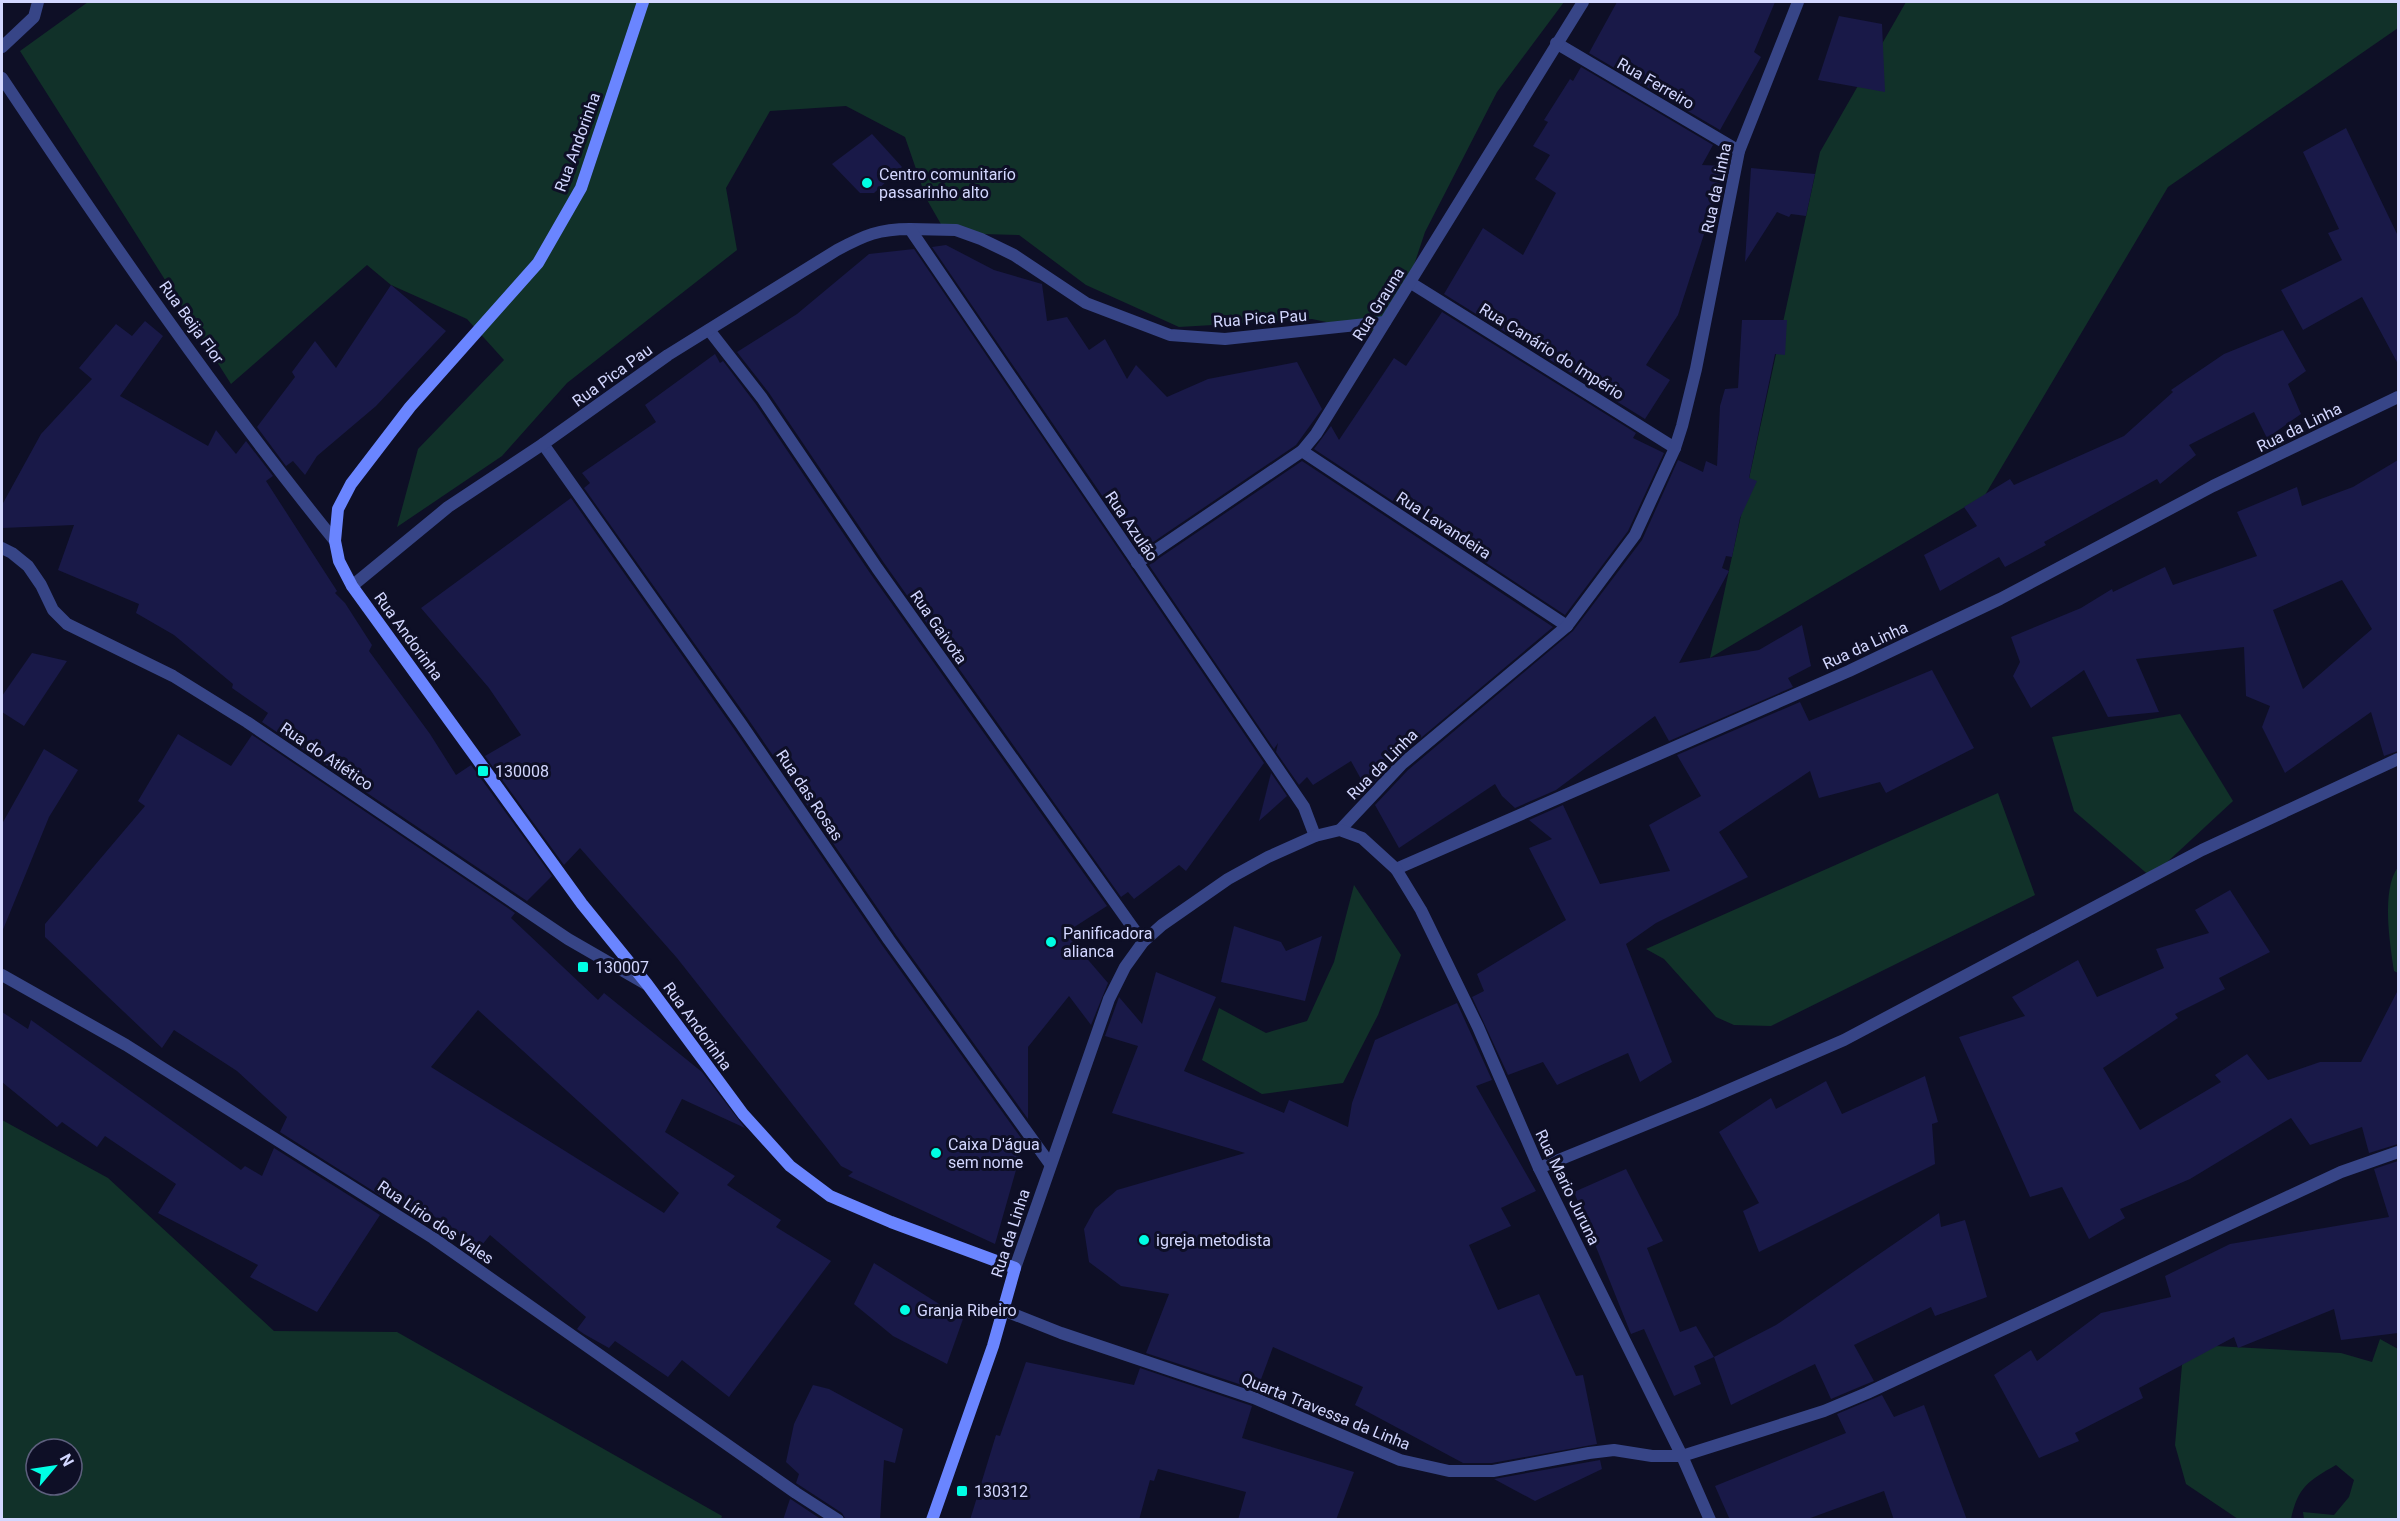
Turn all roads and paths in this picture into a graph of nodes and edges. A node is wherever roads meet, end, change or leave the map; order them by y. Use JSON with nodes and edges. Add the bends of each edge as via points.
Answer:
{"nodes":[{"id":1,"x":38,"y":2,"type":"edge"},
{"id":2,"x":643,"y":2,"type":"edge"},
{"id":3,"x":1583,"y":2,"type":"edge"},
{"id":4,"x":1798,"y":2,"type":"edge"},
{"id":5,"x":1556,"y":43,"type":"junction"},
{"id":6,"x":2,"y":47,"type":"edge"},
{"id":7,"x":2,"y":78,"type":"edge"},
{"id":8,"x":1739,"y":151,"type":"junction"},
{"id":9,"x":910,"y":229,"type":"junction"},
{"id":10,"x":1411,"y":283,"type":"junction"},
{"id":11,"x":1385,"y":322,"type":"junction"},
{"id":12,"x":709,"y":330,"type":"junction"},
{"id":13,"x":2398,"y":397,"type":"edge"},
{"id":14,"x":543,"y":444,"type":"junction"},
{"id":15,"x":1675,"y":448,"type":"junction"},
{"id":16,"x":1302,"y":451,"type":"junction"},
{"id":17,"x":335,"y":541,"type":"junction"},
{"id":18,"x":2,"y":548,"type":"edge"},
{"id":19,"x":1137,"y":563,"type":"junction"},
{"id":20,"x":352,"y":586,"type":"junction"},
{"id":21,"x":1567,"y":626,"type":"junction"},
{"id":22,"x":2398,"y":759,"type":"edge"},
{"id":23,"x":1340,"y":830,"type":"junction"},
{"id":24,"x":1315,"y":836,"type":"junction"},
{"id":25,"x":1396,"y":869,"type":"junction"},
{"id":26,"x":1143,"y":942,"type":"junction"},
{"id":27,"x":2,"y":975,"type":"edge"},
{"id":28,"x":647,"y":984,"type":"junction"},
{"id":29,"x":2398,"y":1152,"type":"edge"},
{"id":30,"x":1050,"y":1164,"type":"junction"},
{"id":31,"x":1539,"y":1168,"type":"junction"},
{"id":32,"x":1016,"y":1268,"type":"junction"},
{"id":33,"x":1003,"y":1310,"type":"junction"},
{"id":34,"x":1682,"y":1456,"type":"junction"},
{"id":35,"x":838,"y":1520,"type":"edge"},
{"id":36,"x":932,"y":1520,"type":"edge"},
{"id":37,"x":1710,"y":1520,"type":"edge"}],
"edges":[{"from":1,"to":6,"type":"street","via":[[34,17]]},
{"from":2,"to":17,"type":"street","name":"Rua Andorinha","via":[[576,198],[538,263],[410,407],[351,484],[338,509]]},
{"from":3,"to":5,"type":"street","name":"Rua Grauna"},
{"from":4,"to":8,"type":"street","name":"Rua da Linha"},
{"from":5,"to":8,"type":"street","name":"Rua Ferreiro"},
{"from":5,"to":10,"type":"street","name":"Rua Grauna"},
{"from":7,"to":17,"type":"street","name":"Rua Beija Flor","via":[[270,461]]},
{"from":8,"to":15,"type":"street","name":"Rua da Linha","via":[[1696,369]]},
{"from":9,"to":11,"type":"street","name":"Rua Pica Pau","via":[[956,230],[981,238],[1086,303],[1170,335],[1225,339]]},
{"from":9,"to":12,"type":"street","name":"Rua Pica Pau","via":[[886,229],[862,237]]},
{"from":9,"to":19,"type":"street","name":"Rua Azulão"},
{"from":10,"to":11,"type":"street","name":"Rua Grauna"},
{"from":10,"to":15,"type":"street","name":"Rua Canário do Império"},
{"from":11,"to":16,"type":"street","name":"Rua Grauna"},
{"from":12,"to":14,"type":"street","name":"Rua Pica Pau"},
{"from":12,"to":26,"type":"street","name":"Rua Gaivota","via":[[762,398],[877,568]]},
{"from":13,"to":25,"type":"street","name":"Rua da Linha","via":[[2213,486],[2001,599],[1849,671]]},
{"from":14,"to":20,"type":"street","name":"Rua Pica Pau","via":[[448,507]]},
{"from":14,"to":30,"type":"street","name":"Rua das Rosas"},
{"from":15,"to":21,"type":"street","name":"Rua da Linha","via":[[1635,535]]},
{"from":16,"to":19,"type":"street","name":"Rua Grauna"},
{"from":16,"to":21,"type":"street","name":"Rua Lavandeira"},
{"from":17,"to":20,"type":"street","name":"Rua Beija Flor","via":[[339,561]]},
{"from":18,"to":28,"type":"street","name":"Rua do Atlético","via":[[28,566],[53,610],[67,624],[173,676],[568,939]]},
{"from":19,"to":24,"type":"street","name":"Rua Azulão","via":[[1304,807]]},
{"from":20,"to":28,"type":"street","name":"Rua Andorinha","via":[[582,904]]},
{"from":21,"to":23,"type":"street","name":"Rua da Linha","via":[[1409,758]]},
{"from":22,"to":31,"type":"street","via":[[2202,850],[1844,1040]]},
{"from":23,"to":24,"type":"street","name":"Rua da Linha"},
{"from":23,"to":25,"type":"street","via":[[1362,838]]},
{"from":24,"to":26,"type":"street","name":"Rua da Linha","via":[[1228,879]]},
{"from":25,"to":31,"type":"street","name":"Rua Mario Juruna","via":[[1421,910],[1478,1027]]},
{"from":26,"to":30,"type":"street","name":"Rua da Linha","via":[[1125,966],[1109,999]]},
{"from":27,"to":35,"type":"street","name":"Rua Lírio dos Vales","via":[[126,1045],[433,1238]]},
{"from":28,"to":32,"type":"street","name":"Rua Andorinha","via":[[743,1114],[790,1166],[830,1196]]},
{"from":29,"to":34,"type":"street","name":"Quarta Travessa da Linha","via":[[2341,1172],[1867,1393],[1824,1411]]},
{"from":30,"to":32,"type":"street","name":"Rua da Linha"},
{"from":31,"to":34,"type":"street","name":"Rua Mario Juruna"},
{"from":32,"to":33,"type":"street","name":"Rua da Linha"},
{"from":33,"to":34,"type":"street","name":"Quarta Travessa da Linha","via":[[1254,1398],[1400,1460],[1449,1472],[1493,1471],[1614,1450]]},
{"from":33,"to":36,"type":"street","name":"Rua da Linha"},
{"from":34,"to":37,"type":"street","name":"Rua Mario Juruna"}]}
